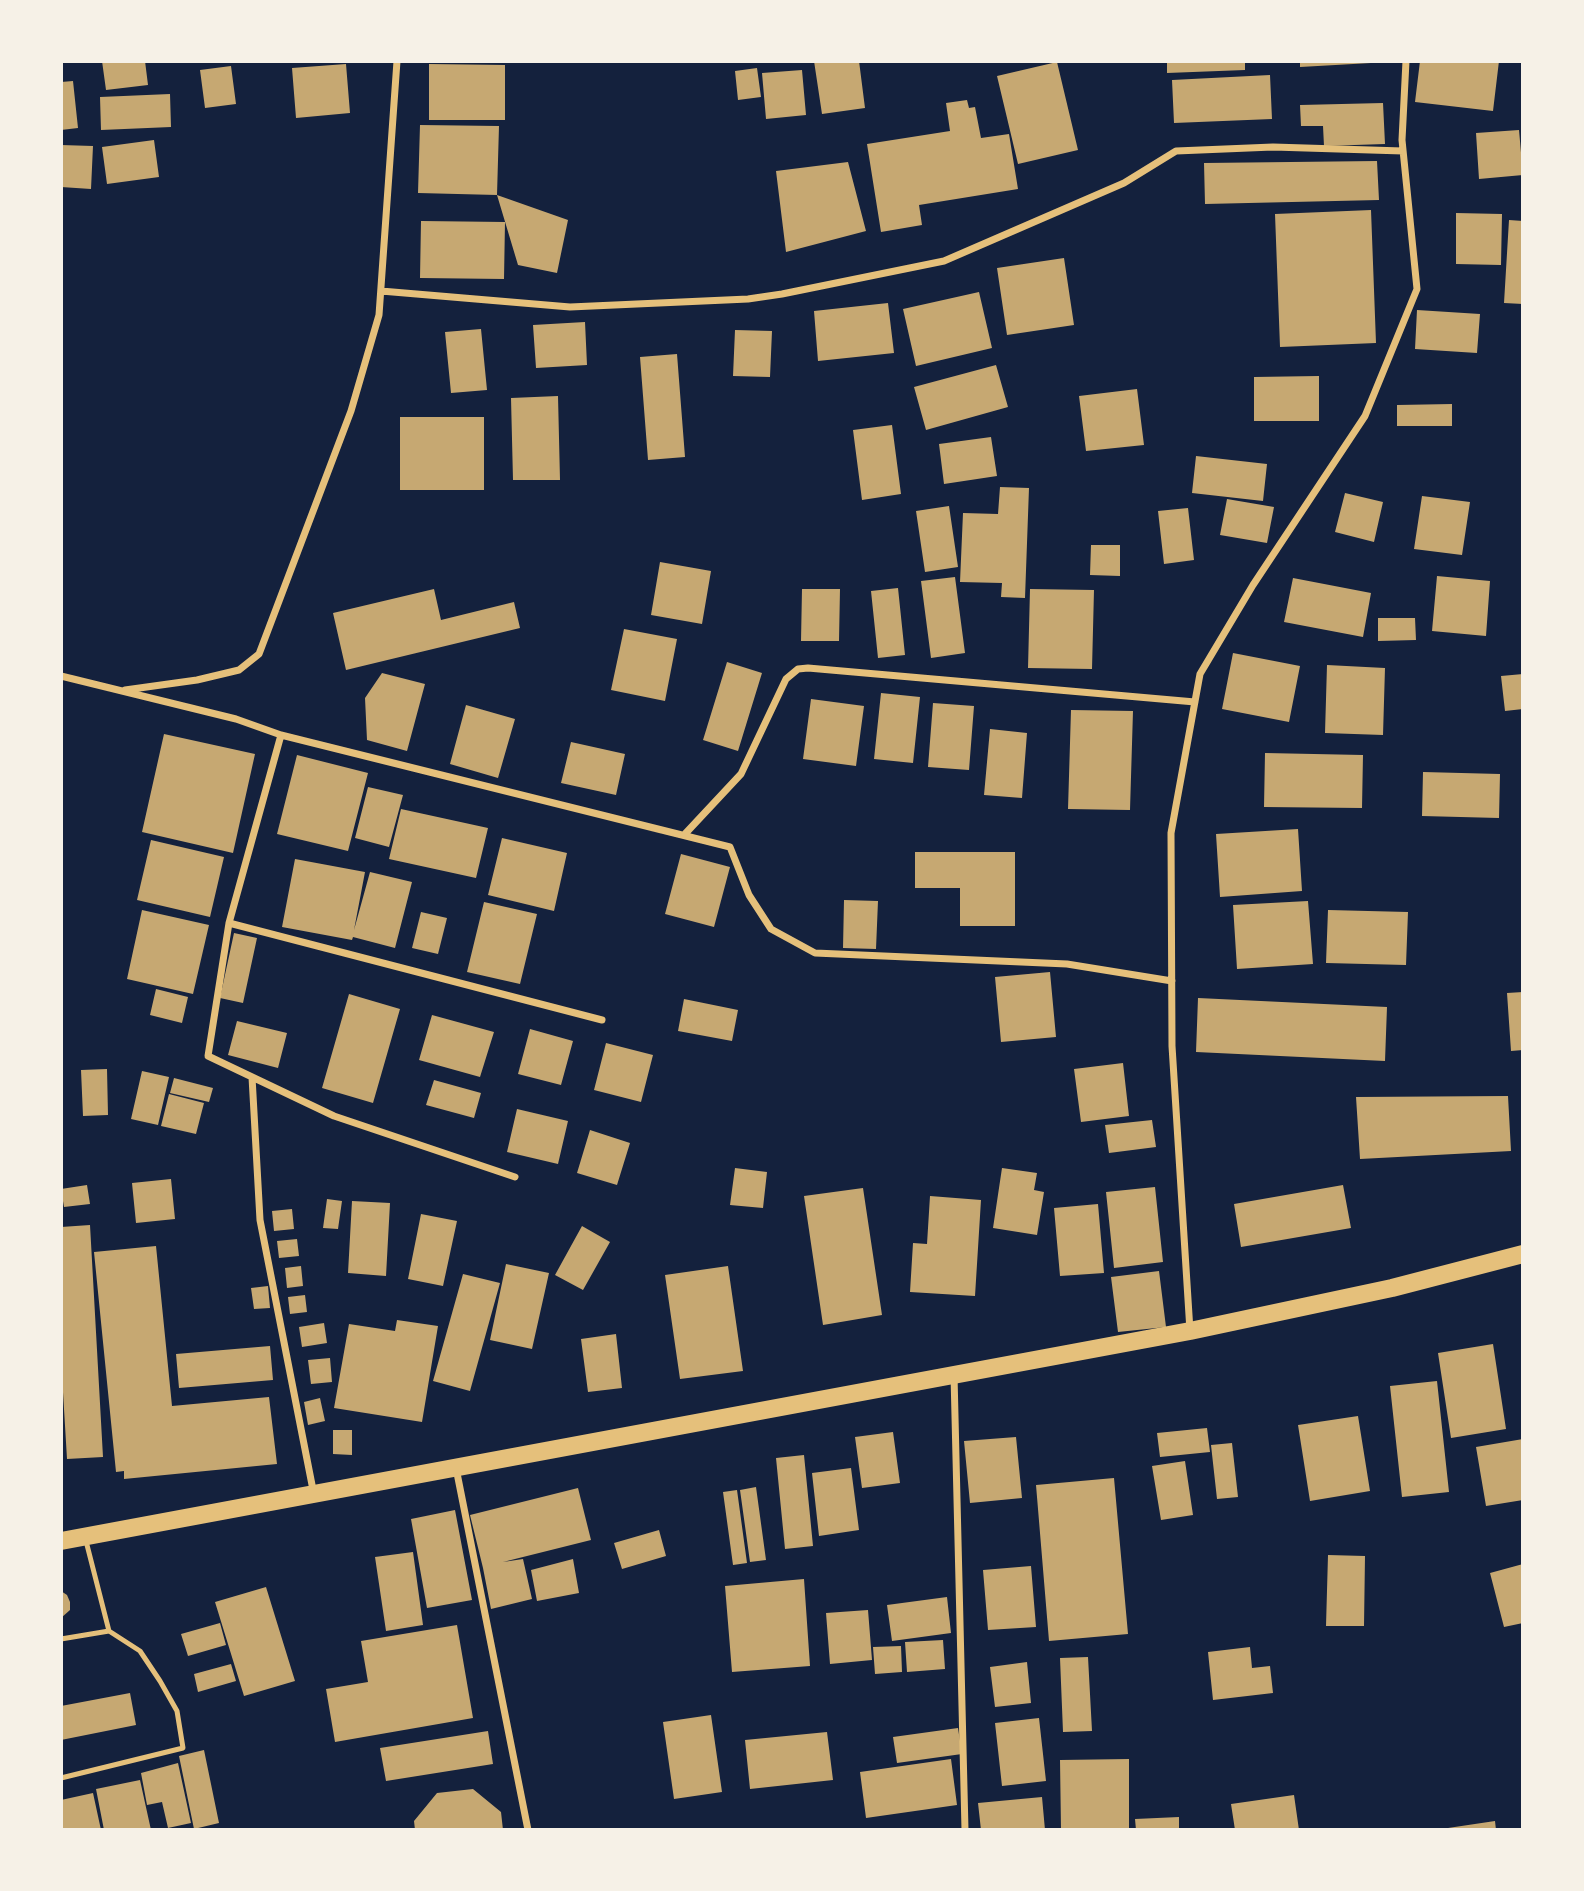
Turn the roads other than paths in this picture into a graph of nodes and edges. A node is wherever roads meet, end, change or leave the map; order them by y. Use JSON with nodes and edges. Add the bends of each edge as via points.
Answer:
{"nodes":[{"id":1,"x":397,"y":61,"type":"edge"},
{"id":2,"x":1406,"y":61,"type":"edge"},
{"id":3,"x":1403,"y":152,"type":"junction"},
{"id":4,"x":381,"y":291,"type":"junction"},
{"id":5,"x":61,"y":676,"type":"edge"},
{"id":6,"x":119,"y":691,"type":"junction"},
{"id":7,"x":1195,"y":702,"type":"junction"},
{"id":8,"x":281,"y":735,"type":"junction"},
{"id":9,"x":684,"y":835,"type":"junction"},
{"id":10,"x":229,"y":923,"type":"junction"},
{"id":11,"x":1172,"y":981,"type":"junction"},
{"id":12,"x":602,"y":1020,"type":"dead end"},
{"id":13,"x":251,"y":1077,"type":"junction"},
{"id":14,"x":515,"y":1177,"type":"dead end"},
{"id":15,"x":1523,"y":1254,"type":"edge"},
{"id":16,"x":1190,"y":1331,"type":"junction"},
{"id":17,"x":954,"y":1374,"type":"junction"},
{"id":18,"x":456,"y":1468,"type":"junction"},
{"id":19,"x":314,"y":1496,"type":"junction"},
{"id":20,"x":85,"y":1538,"type":"junction"},
{"id":21,"x":61,"y":1541,"type":"edge"},
{"id":22,"x":109,"y":1631,"type":"junction"},
{"id":23,"x":61,"y":1639,"type":"edge"},
{"id":24,"x":61,"y":1778,"type":"edge"},
{"id":25,"x":528,"y":1830,"type":"edge"},
{"id":26,"x":965,"y":1830,"type":"edge"}],
"edges":[{"from":1,"to":4,"type":"street"},
{"from":2,"to":3,"type":"street"},
{"from":3,"to":4,"type":"street","via":[[1273,147],[1176,151],[1124,183],[944,261],[748,299],[569,307]]},
{"from":3,"to":7,"type":"street","via":[[1417,289],[1365,416],[1200,674]]},
{"from":4,"to":6,"type":"street","via":[[379,315],[351,411],[259,654],[239,670]]},
{"from":5,"to":6,"type":"street"},
{"from":6,"to":8,"type":"street","via":[[236,719]]},
{"from":7,"to":9,"type":"street","via":[[798,669],[786,679],[741,774]]},
{"from":7,"to":11,"type":"street","via":[[1171,833]]},
{"from":8,"to":9,"type":"street"},
{"from":8,"to":10,"type":"street"},
{"from":9,"to":11,"type":"street","via":[[730,847],[749,895],[771,929],[815,953],[1068,964]]},
{"from":10,"to":12,"type":"street"},
{"from":10,"to":13,"type":"street","via":[[208,1056]]},
{"from":11,"to":16,"type":"street"},
{"from":13,"to":14,"type":"street","via":[[334,1116]]},
{"from":13,"to":19,"type":"street","via":[[261,1220]]},
{"from":15,"to":16,"type":"main road","via":[[1392,1288]]},
{"from":16,"to":17,"type":"main road"},
{"from":17,"to":18,"type":"main road"},
{"from":17,"to":26,"type":"street"},
{"from":18,"to":19,"type":"main road"},
{"from":18,"to":25,"type":"street"},
{"from":19,"to":20,"type":"main road"},
{"from":20,"to":21,"type":"main road"},
{"from":20,"to":22,"type":"lane"},
{"from":22,"to":23,"type":"lane"},
{"from":22,"to":24,"type":"lane","via":[[140,1651],[160,1681],[177,1712],[183,1748]]}]}
